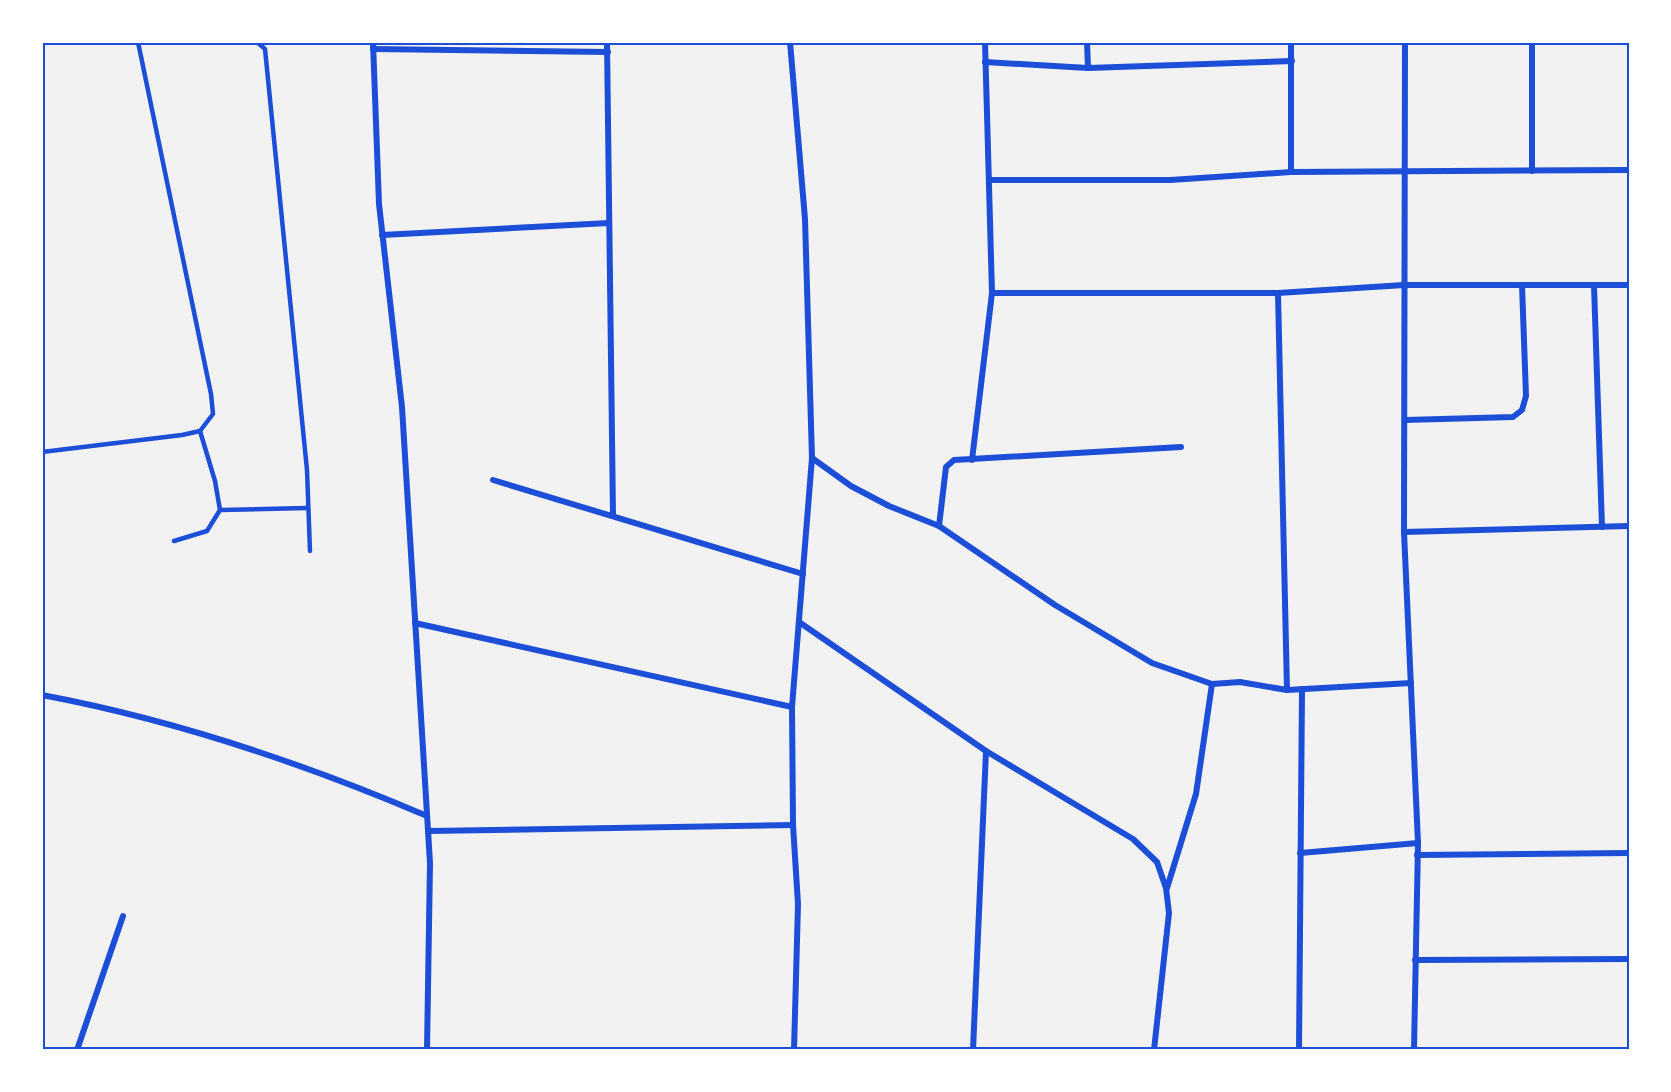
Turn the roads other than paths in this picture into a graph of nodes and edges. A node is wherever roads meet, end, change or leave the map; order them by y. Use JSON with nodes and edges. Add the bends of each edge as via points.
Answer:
{"nodes":[{"id":1,"x":138,"y":42,"type":"edge"},
{"id":2,"x":257,"y":42,"type":"edge"},
{"id":3,"x":607,"y":42,"type":"edge"},
{"id":4,"x":790,"y":42,"type":"edge"},
{"id":5,"x":985,"y":42,"type":"edge"},
{"id":6,"x":1087,"y":42,"type":"edge"},
{"id":7,"x":1291,"y":42,"type":"edge"},
{"id":8,"x":1405,"y":42,"type":"edge"},
{"id":9,"x":1532,"y":42,"type":"edge"},
{"id":10,"x":373,"y":46,"type":"edge"},
{"id":11,"x":608,"y":52,"type":"junction"},
{"id":12,"x":1292,"y":61,"type":"junction"},
{"id":13,"x":985,"y":62,"type":"junction"},
{"id":14,"x":1088,"y":68,"type":"junction"},
{"id":15,"x":1629,"y":170,"type":"edge"},
{"id":16,"x":1532,"y":171,"type":"junction"},
{"id":17,"x":1291,"y":172,"type":"junction"},
{"id":18,"x":1403,"y":172,"type":"junction"},
{"id":19,"x":991,"y":180,"type":"junction"},
{"id":20,"x":609,"y":223,"type":"junction"},
{"id":21,"x":382,"y":235,"type":"junction"},
{"id":22,"x":1404,"y":285,"type":"junction"},
{"id":23,"x":1522,"y":285,"type":"junction"},
{"id":24,"x":1594,"y":285,"type":"junction"},
{"id":25,"x":1629,"y":285,"type":"edge"},
{"id":26,"x":992,"y":293,"type":"junction"},
{"id":27,"x":1278,"y":293,"type":"junction"},
{"id":28,"x":1405,"y":420,"type":"junction"},
{"id":29,"x":200,"y":431,"type":"junction"},
{"id":30,"x":1181,"y":447,"type":"dead end"},
{"id":31,"x":42,"y":452,"type":"edge"},
{"id":32,"x":812,"y":458,"type":"junction"},
{"id":33,"x":972,"y":460,"type":"junction"},
{"id":34,"x":493,"y":480,"type":"dead end"},
{"id":35,"x":307,"y":508,"type":"junction"},
{"id":36,"x":220,"y":510,"type":"junction"},
{"id":37,"x":613,"y":516,"type":"junction"},
{"id":38,"x":939,"y":526,"type":"junction"},
{"id":39,"x":1629,"y":526,"type":"edge"},
{"id":40,"x":1602,"y":527,"type":"junction"},
{"id":41,"x":1404,"y":532,"type":"junction"},
{"id":42,"x":174,"y":541,"type":"dead end"},
{"id":43,"x":310,"y":551,"type":"dead end"},
{"id":44,"x":803,"y":574,"type":"junction"},
{"id":45,"x":799,"y":622,"type":"junction"},
{"id":46,"x":415,"y":623,"type":"junction"},
{"id":47,"x":1411,"y":683,"type":"junction"},
{"id":48,"x":1212,"y":684,"type":"junction"},
{"id":49,"x":1302,"y":689,"type":"junction"},
{"id":50,"x":1287,"y":690,"type":"junction"},
{"id":51,"x":42,"y":695,"type":"edge"},
{"id":52,"x":792,"y":707,"type":"junction"},
{"id":53,"x":986,"y":751,"type":"junction"},
{"id":54,"x":427,"y":816,"type":"junction"},
{"id":55,"x":793,"y":825,"type":"junction"},
{"id":56,"x":428,"y":831,"type":"junction"},
{"id":57,"x":1418,"y":843,"type":"junction"},
{"id":58,"x":1299,"y":853,"type":"junction"},
{"id":59,"x":1629,"y":853,"type":"edge"},
{"id":60,"x":1417,"y":855,"type":"junction"},
{"id":61,"x":1166,"y":888,"type":"junction"},
{"id":62,"x":123,"y":916,"type":"dead end"},
{"id":63,"x":1629,"y":959,"type":"edge"},
{"id":64,"x":1415,"y":960,"type":"junction"},
{"id":65,"x":77,"y":1050,"type":"edge"},
{"id":66,"x":427,"y":1050,"type":"edge"},
{"id":67,"x":794,"y":1050,"type":"edge"},
{"id":68,"x":973,"y":1050,"type":"edge"},
{"id":69,"x":1154,"y":1050,"type":"edge"},
{"id":70,"x":1299,"y":1050,"type":"edge"},
{"id":71,"x":1414,"y":1050,"type":"edge"}],
"edges":[{"from":1,"to":29,"type":"lane","via":[[211,394],[213,414]]},
{"from":2,"to":35,"type":"lane","via":[[265,49],[307,470]]},
{"from":3,"to":11,"type":"street"},
{"from":4,"to":32,"type":"street","via":[[805,219]]},
{"from":5,"to":13,"type":"street"},
{"from":6,"to":14,"type":"street"},
{"from":7,"to":12,"type":"street"},
{"from":8,"to":18,"type":"street"},
{"from":9,"to":16,"type":"street"},
{"from":10,"to":11,"type":"street"},
{"from":10,"to":21,"type":"street"},
{"from":11,"to":20,"type":"street"},
{"from":12,"to":14,"type":"street"},
{"from":12,"to":17,"type":"street"},
{"from":13,"to":14,"type":"street"},
{"from":13,"to":19,"type":"street"},
{"from":15,"to":16,"type":"street"},
{"from":16,"to":18,"type":"street"},
{"from":17,"to":18,"type":"street"},
{"from":17,"to":19,"type":"street","via":[[1170,180]]},
{"from":18,"to":22,"type":"street"},
{"from":19,"to":26,"type":"street"},
{"from":20,"to":21,"type":"street"},
{"from":20,"to":37,"type":"street"},
{"from":21,"to":46,"type":"street","via":[[402,407]]},
{"from":22,"to":23,"type":"street"},
{"from":22,"to":27,"type":"street"},
{"from":22,"to":28,"type":"street"},
{"from":23,"to":24,"type":"street"},
{"from":23,"to":28,"type":"street","via":[[1526,396],[1522,410],[1513,417]]},
{"from":24,"to":25,"type":"street"},
{"from":24,"to":40,"type":"street"},
{"from":26,"to":27,"type":"street"},
{"from":26,"to":33,"type":"street"},
{"from":27,"to":50,"type":"street"},
{"from":28,"to":41,"type":"street"},
{"from":29,"to":31,"type":"lane"},
{"from":29,"to":36,"type":"lane"},
{"from":30,"to":33,"type":"street"},
{"from":32,"to":38,"type":"street","via":[[851,486]]},
{"from":32,"to":44,"type":"street"},
{"from":33,"to":38,"type":"street","via":[[954,460],[946,467]]},
{"from":34,"to":37,"type":"street"},
{"from":35,"to":36,"type":"lane"},
{"from":35,"to":43,"type":"lane"},
{"from":36,"to":42,"type":"lane","via":[[207,531]]},
{"from":37,"to":44,"type":"street"},
{"from":38,"to":48,"type":"street","via":[[1055,605],[1152,663]]},
{"from":39,"to":40,"type":"street"},
{"from":40,"to":41,"type":"street"},
{"from":41,"to":47,"type":"street"},
{"from":44,"to":45,"type":"street"},
{"from":45,"to":52,"type":"street"},
{"from":45,"to":53,"type":"street"},
{"from":46,"to":52,"type":"street"},
{"from":46,"to":54,"type":"street"},
{"from":47,"to":49,"type":"street"},
{"from":47,"to":57,"type":"street"},
{"from":48,"to":50,"type":"street","via":[[1240,682]]},
{"from":48,"to":61,"type":"street","via":[[1196,794]]},
{"from":49,"to":50,"type":"street"},
{"from":49,"to":58,"type":"street"},
{"from":51,"to":54,"type":"street","via":[[238,744],[335,777]]},
{"from":52,"to":55,"type":"street"},
{"from":53,"to":61,"type":"street","via":[[1133,839],[1157,862]]},
{"from":53,"to":68,"type":"street"},
{"from":54,"to":56,"type":"street"},
{"from":55,"to":56,"type":"street"},
{"from":55,"to":67,"type":"street","via":[[798,904]]},
{"from":56,"to":66,"type":"street"},
{"from":57,"to":58,"type":"street"},
{"from":57,"to":60,"type":"street"},
{"from":58,"to":70,"type":"street"},
{"from":59,"to":60,"type":"street"},
{"from":60,"to":64,"type":"street"},
{"from":61,"to":69,"type":"street","via":[[1169,913]]},
{"from":62,"to":65,"type":"street"},
{"from":63,"to":64,"type":"street"},
{"from":64,"to":71,"type":"street"}]}
